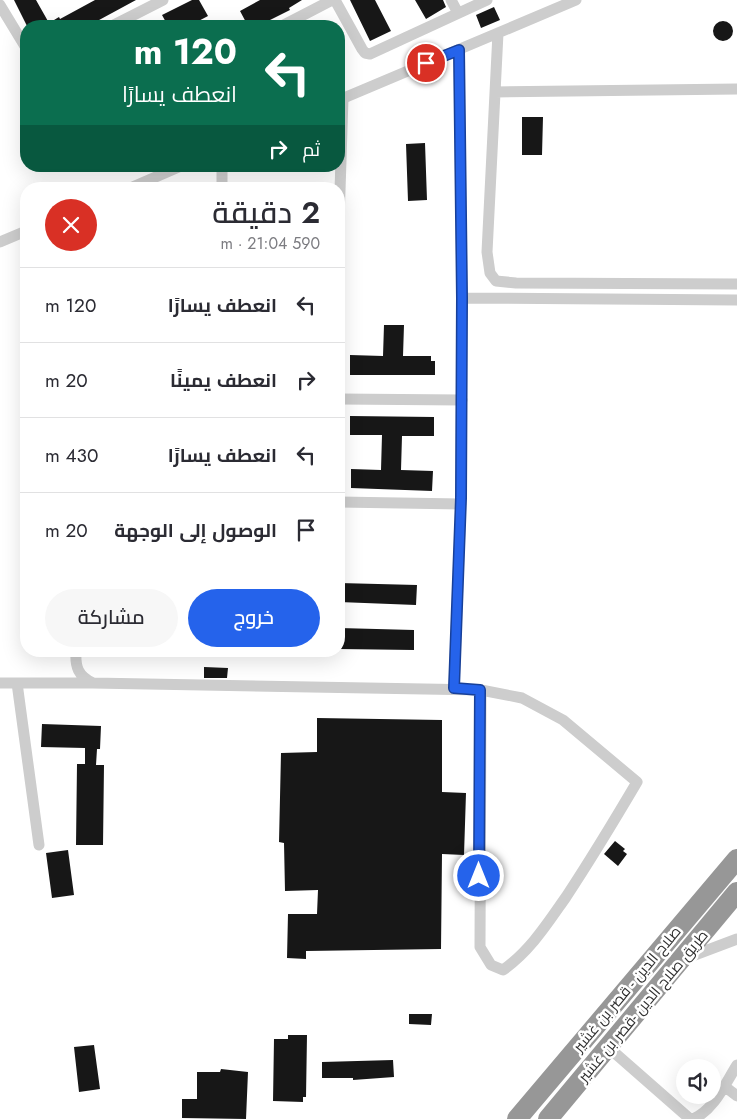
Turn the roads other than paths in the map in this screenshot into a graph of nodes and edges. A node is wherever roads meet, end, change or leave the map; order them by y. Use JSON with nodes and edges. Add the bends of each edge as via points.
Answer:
{"nodes":[{"id":1,"x":164,"y":0,"type":"edge"},
{"id":2,"x":333,"y":0,"type":"edge"},
{"id":3,"x":451,"y":0,"type":"edge"},
{"id":4,"x":487,"y":0,"type":"edge"},
{"id":5,"x":576,"y":0,"type":"edge"},
{"id":6,"x":0,"y":5,"type":"edge"},
{"id":7,"x":458,"y":13,"type":"junction"},
{"id":8,"x":124,"y":20,"type":"edge"},
{"id":9,"x":294,"y":20,"type":"edge"},
{"id":10,"x":345,"y":20,"type":"edge"},
{"id":11,"x":345,"y":20,"type":"edge"},
{"id":12,"x":498,"y":33,"type":"junction"},
{"id":13,"x":20,"y":38,"type":"edge"},
{"id":14,"x":459,"y":50,"type":"junction"},
{"id":15,"x":737,"y":90,"type":"edge"},
{"id":16,"x":495,"y":92,"type":"junction"},
{"id":17,"x":345,"y":97,"type":"edge"},
{"id":18,"x":167,"y":172,"type":"edge"},
{"id":19,"x":144,"y":182,"type":"edge"},
{"id":20,"x":20,"y":234,"type":"edge"},
{"id":21,"x":0,"y":242,"type":"edge"},
{"id":22,"x":737,"y":284,"type":"edge"},
{"id":23,"x":462,"y":298,"type":"junction"},
{"id":24,"x":737,"y":300,"type":"edge"},
{"id":25,"x":345,"y":399,"type":"edge"},
{"id":26,"x":462,"y":400,"type":"junction"},
{"id":27,"x":345,"y":502,"type":"edge"},
{"id":28,"x":461,"y":504,"type":"junction"},
{"id":29,"x":76,"y":657,"type":"edge"},
{"id":30,"x":0,"y":683,"type":"edge"},
{"id":31,"x":17,"y":683,"type":"junction"},
{"id":32,"x":93,"y":683,"type":"junction"},
{"id":33,"x":454,"y":688,"type":"junction"},
{"id":34,"x":480,"y":690,"type":"junction"},
{"id":35,"x":39,"y":845,"type":"dead end"},
{"id":36,"x":737,"y":859,"type":"edge"},
{"id":37,"x":737,"y":892,"type":"edge"},
{"id":38,"x":737,"y":939,"type":"edge"},
{"id":39,"x":682,"y":960,"type":"junction"},
{"id":40,"x":608,"y":1047,"type":"junction"},
{"id":41,"x":737,"y":1065,"type":"edge"},
{"id":42,"x":724,"y":1086,"type":"junction"},
{"id":43,"x":737,"y":1096,"type":"edge"},
{"id":44,"x":552,"y":1118,"type":"edge"},
{"id":45,"x":517,"y":1119,"type":"edge"},
{"id":46,"x":691,"y":1119,"type":"edge"}],
"edges":[{"from":1,"to":8,"type":"street"},
{"from":2,"to":9,"type":"street"},
{"from":2,"to":11,"type":"street"},
{"from":3,"to":7,"type":"street"},
{"from":4,"to":7,"type":"street"},
{"from":5,"to":12,"type":"street"},
{"from":6,"to":13,"type":"street"},
{"from":7,"to":10,"type":"street","via":[[370,54],[362,49]]},
{"from":12,"to":14,"type":"street"},
{"from":12,"to":16,"type":"street"},
{"from":14,"to":17,"type":"street"},
{"from":14,"to":23,"type":"street"},
{"from":15,"to":16,"type":"street"},
{"from":16,"to":22,"type":"street","via":[[488,252],[490,273],[496,281],[516,284]]},
{"from":18,"to":19,"type":"street"},
{"from":20,"to":21,"type":"street"},
{"from":23,"to":24,"type":"street"},
{"from":23,"to":26,"type":"street"},
{"from":25,"to":26,"type":"street"},
{"from":26,"to":28,"type":"street"},
{"from":27,"to":28,"type":"street"},
{"from":28,"to":33,"type":"street"},
{"from":29,"to":32,"type":"street","via":[[79,672]]},
{"from":30,"to":31,"type":"street"},
{"from":31,"to":32,"type":"street"},
{"from":31,"to":35,"type":"street"},
{"from":32,"to":33,"type":"street"},
{"from":33,"to":34,"type":"street"},
{"from":34,"to":34,"type":"street","via":[[480,947],[491,965],[503,970],[535,940],[589,862],[637,782],[563,720],[522,698]]},
{"from":36,"to":45,"type":"highway","name":"صلاح الدين - قصر بن غشير"},
{"from":37,"to":39,"type":"highway","name":"طريق صلاح الدين -قصر بن غشير"},
{"from":38,"to":39,"type":"street"},
{"from":39,"to":40,"type":"highway","name":"طريق صلاح الدين -قصر بن غشير"},
{"from":40,"to":44,"type":"highway","name":"طريق صلاح الدين -قصر بن غشير"},
{"from":40,"to":46,"type":"street"},
{"from":41,"to":42,"type":"street"},
{"from":42,"to":43,"type":"street"},
{"from":42,"to":46,"type":"street","via":[[704,1113]]}]}
